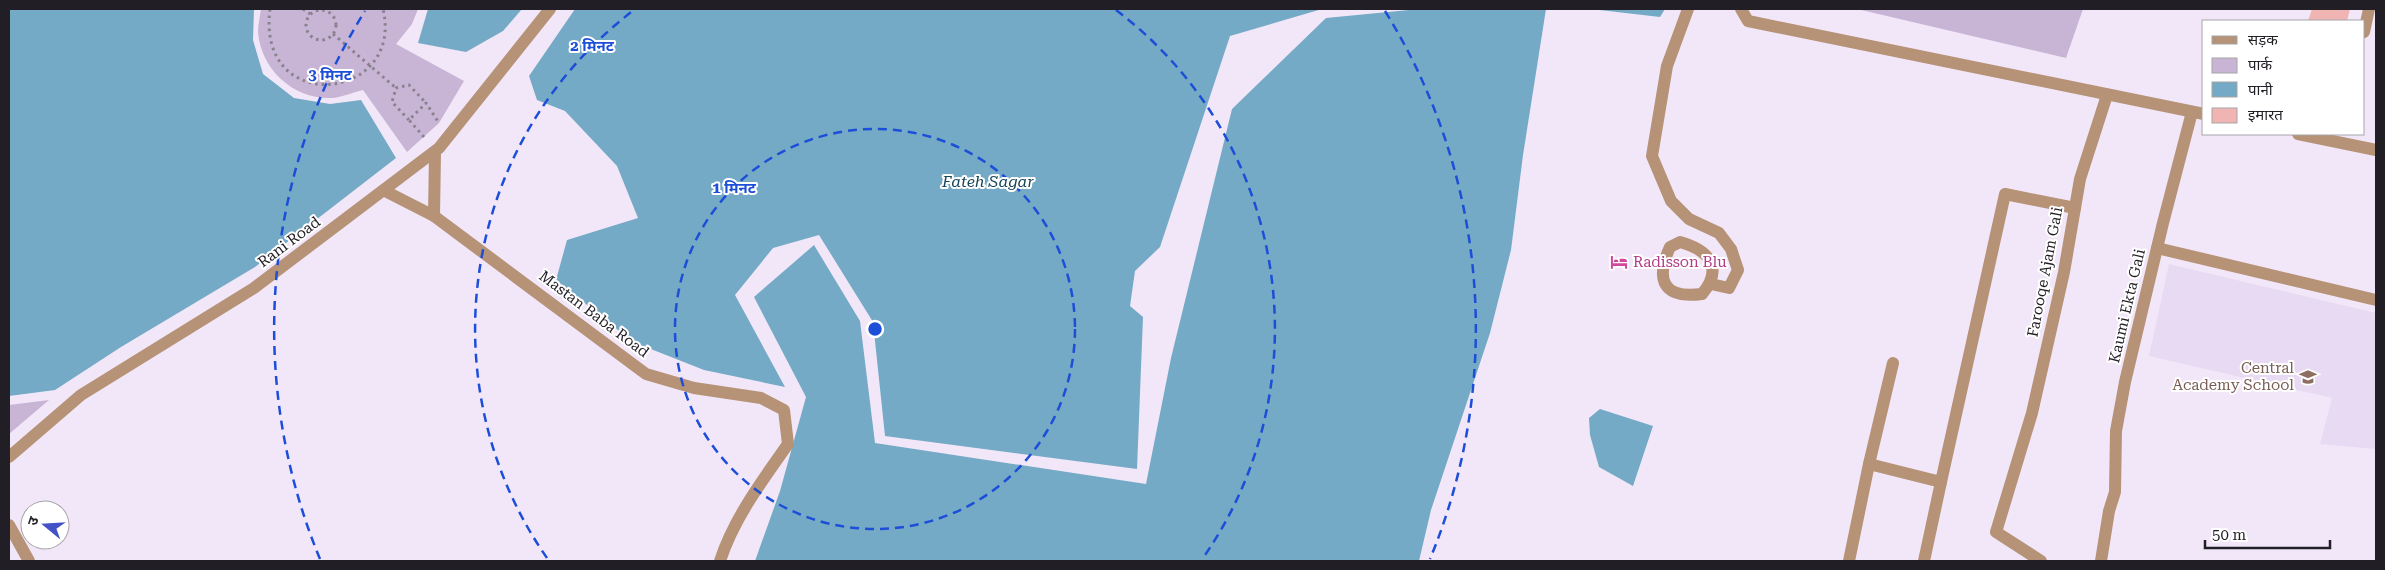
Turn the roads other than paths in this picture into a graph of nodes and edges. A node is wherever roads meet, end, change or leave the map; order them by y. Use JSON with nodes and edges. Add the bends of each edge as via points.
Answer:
{"nodes":[{"id":1,"x":550,"y":9,"type":"edge"},
{"id":2,"x":1688,"y":9,"type":"edge"},
{"id":3,"x":1741,"y":9,"type":"edge"},
{"id":4,"x":2369,"y":9,"type":"edge"},
{"id":5,"x":2365,"y":27,"type":"edge"},
{"id":6,"x":2107,"y":94,"type":"junction"},
{"id":7,"x":2198,"y":113,"type":"edge"},
{"id":8,"x":2309,"y":135,"type":"edge"},
{"id":9,"x":2342,"y":138,"type":"edge"},
{"id":10,"x":2376,"y":150,"type":"edge"},
{"id":11,"x":434,"y":152,"type":"junction"},
{"id":12,"x":385,"y":190,"type":"junction"},
{"id":13,"x":2075,"y":208,"type":"junction"},
{"id":14,"x":434,"y":216,"type":"junction"},
{"id":15,"x":2157,"y":248,"type":"junction"},
{"id":16,"x":1711,"y":284,"type":"junction"},
{"id":17,"x":2376,"y":300,"type":"edge"},
{"id":18,"x":1893,"y":363,"type":"dead end"},
{"id":19,"x":9,"y":457,"type":"edge"},
{"id":20,"x":1869,"y":464,"type":"junction"},
{"id":21,"x":1941,"y":482,"type":"junction"},
{"id":22,"x":9,"y":525,"type":"edge"},
{"id":23,"x":29,"y":561,"type":"edge"},
{"id":24,"x":720,"y":561,"type":"edge"},
{"id":25,"x":1849,"y":561,"type":"edge"},
{"id":26,"x":1924,"y":561,"type":"edge"},
{"id":27,"x":2041,"y":561,"type":"edge"},
{"id":28,"x":2102,"y":561,"type":"edge"}],
"edges":[{"from":1,"to":11,"type":"street","name":"Rani Road"},
{"from":2,"to":16,"type":"street","via":[[1667,66],[1652,156],[1671,201],[1689,219],[1719,233],[1731,249],[1738,270],[1729,288]]},
{"from":3,"to":6,"type":"street","via":[[1748,21]]},
{"from":4,"to":5,"type":"street"},
{"from":6,"to":7,"type":"street"},
{"from":6,"to":13,"type":"street","name":"Farooqe Ajam Gali","via":[[2080,179]]},
{"from":7,"to":15,"type":"street","name":"Kaumi Ekta Gali"},
{"from":8,"to":9,"type":"street"},
{"from":9,"to":10,"type":"street"},
{"from":11,"to":12,"type":"street","name":"Rani Road"},
{"from":11,"to":14,"type":"street"},
{"from":12,"to":14,"type":"street","name":"Mastan Baba Road"},
{"from":12,"to":19,"type":"street","name":"Rani Road","via":[[254,288],[80,394]]},
{"from":13,"to":21,"type":"street","via":[[2005,194]]},
{"from":13,"to":27,"type":"street","name":"Farooqe Ajam Gali","via":[[2032,413],[1996,532]]},
{"from":14,"to":24,"type":"street","name":"Mastan Baba Road","via":[[646,374],[694,388],[761,398],[784,410],[788,444],[729,535]]},
{"from":15,"to":17,"type":"street"},
{"from":15,"to":28,"type":"street","name":"Kaumi Ekta Gali","via":[[2116,431],[2115,492],[2109,510]]},
{"from":16,"to":16,"type":"street","via":[[1702,294],[1683,296],[1669,289],[1663,280],[1662,263],[1670,246],[1680,242],[1706,254],[1713,268]]},
{"from":18,"to":20,"type":"street"},
{"from":20,"to":21,"type":"street"},
{"from":20,"to":25,"type":"street"},
{"from":21,"to":26,"type":"street"},
{"from":22,"to":23,"type":"street"}]}
